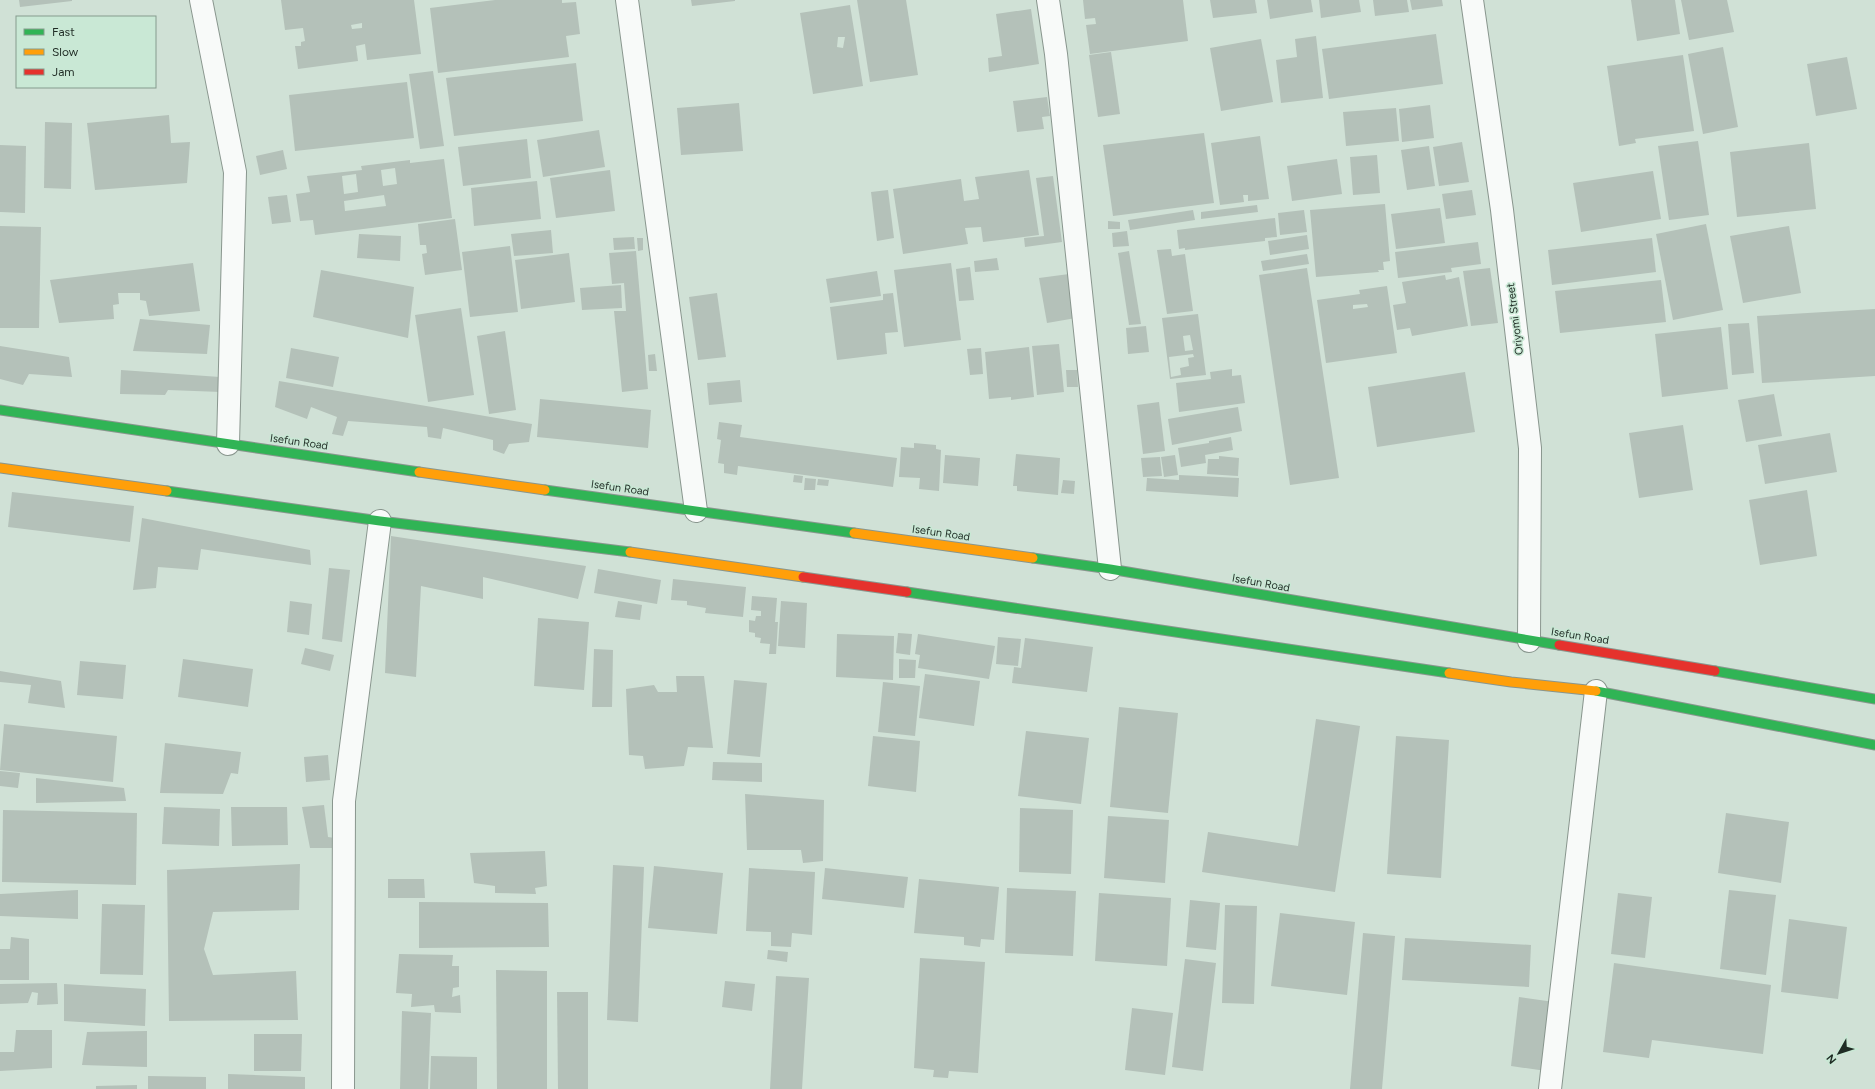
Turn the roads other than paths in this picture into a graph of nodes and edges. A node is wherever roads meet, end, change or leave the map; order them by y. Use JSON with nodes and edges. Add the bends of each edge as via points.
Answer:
{"nodes":[{"id":1,"x":201,"y":0,"type":"edge"},
{"id":2,"x":628,"y":0,"type":"edge"},
{"id":3,"x":1048,"y":0,"type":"edge"},
{"id":4,"x":1472,"y":0,"type":"edge"},
{"id":5,"x":0,"y":410,"type":"edge"},
{"id":6,"x":228,"y":444,"type":"junction"},
{"id":7,"x":0,"y":468,"type":"edge"},
{"id":8,"x":696,"y":510,"type":"junction"},
{"id":9,"x":380,"y":521,"type":"junction"},
{"id":10,"x":1110,"y":569,"type":"junction"},
{"id":11,"x":1529,"y":641,"type":"junction"},
{"id":12,"x":1596,"y":691,"type":"junction"},
{"id":13,"x":1875,"y":699,"type":"edge"},
{"id":14,"x":1875,"y":746,"type":"edge"},
{"id":15,"x":343,"y":1089,"type":"edge"},
{"id":16,"x":1550,"y":1089,"type":"edge"}],
"edges":[{"from":1,"to":6,"type":"street","via":[[234,172]]},
{"from":2,"to":8,"type":"street"},
{"from":3,"to":10,"type":"street","via":[[1056,54]]},
{"from":4,"to":11,"type":"street","name":"Oriyomi Street","via":[[1502,210],[1530,448]]},
{"from":5,"to":6,"type":"street","name":"Isefun Road"},
{"from":6,"to":8,"type":"street","name":"Isefun Road"},
{"from":7,"to":9,"type":"street"},
{"from":8,"to":10,"type":"street","name":"Isefun Road"},
{"from":9,"to":12,"type":"street","via":[[684,559],[1511,682]]},
{"from":9,"to":15,"type":"street","via":[[344,801]]},
{"from":10,"to":11,"type":"street","name":"Isefun Road"},
{"from":11,"to":13,"type":"street","name":"Isefun Road"},
{"from":12,"to":14,"type":"street"},
{"from":12,"to":16,"type":"street"}]}
